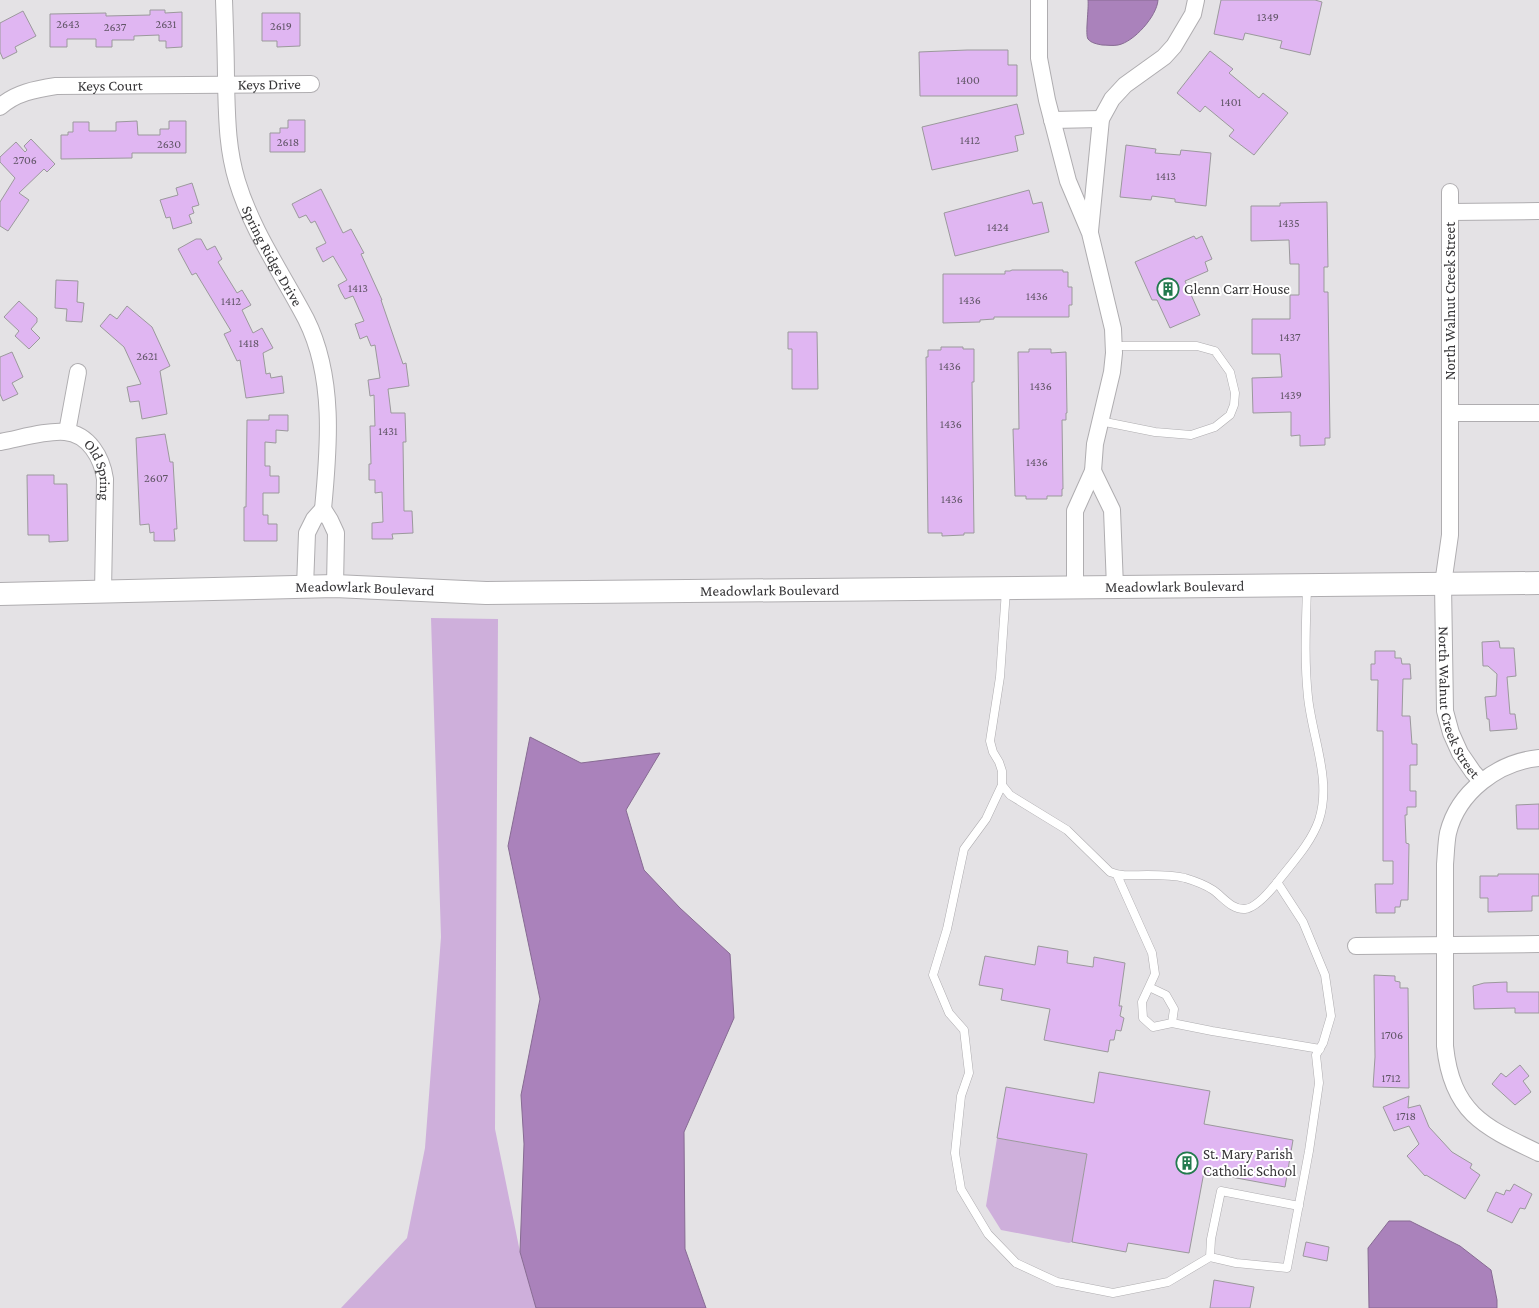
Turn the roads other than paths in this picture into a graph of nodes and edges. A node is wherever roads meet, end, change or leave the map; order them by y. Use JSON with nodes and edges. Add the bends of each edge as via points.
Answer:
{"nodes":[{"id":1,"x":224,"y":0,"type":"edge"},
{"id":2,"x":1039,"y":0,"type":"edge"},
{"id":3,"x":1196,"y":0,"type":"edge"},
{"id":4,"x":311,"y":84,"type":"dead end"},
{"id":5,"x":226,"y":85,"type":"junction"},
{"id":6,"x":0,"y":107,"type":"edge"},
{"id":7,"x":1101,"y":119,"type":"junction"},
{"id":8,"x":1052,"y":120,"type":"junction"},
{"id":9,"x":1450,"y":192,"type":"dead end"},
{"id":10,"x":1539,"y":211,"type":"edge"},
{"id":11,"x":1450,"y":212,"type":"junction"},
{"id":12,"x":1090,"y":233,"type":"junction"},
{"id":13,"x":1114,"y":346,"type":"junction"},
{"id":14,"x":78,"y":372,"type":"dead end"},
{"id":15,"x":1450,"y":413,"type":"junction"},
{"id":16,"x":1539,"y":413,"type":"edge"},
{"id":17,"x":1100,"y":421,"type":"junction"},
{"id":18,"x":67,"y":432,"type":"junction"},
{"id":19,"x":0,"y":442,"type":"edge"},
{"id":20,"x":1093,"y":471,"type":"junction"},
{"id":21,"x":324,"y":509,"type":"junction"},
{"id":22,"x":1539,"y":583,"type":"edge"},
{"id":23,"x":1443,"y":584,"type":"junction"},
{"id":24,"x":335,"y":586,"type":"junction"},
{"id":25,"x":1307,"y":586,"type":"junction"},
{"id":26,"x":305,"y":587,"type":"junction"},
{"id":27,"x":1115,"y":587,"type":"junction"},
{"id":28,"x":1006,"y":588,"type":"junction"},
{"id":29,"x":1075,"y":588,"type":"junction"},
{"id":30,"x":103,"y":592,"type":"junction"},
{"id":31,"x":0,"y":594,"type":"edge"},
{"id":32,"x":1539,"y":758,"type":"edge"},
{"id":33,"x":1481,"y":782,"type":"junction"},
{"id":34,"x":1002,"y":785,"type":"junction"},
{"id":35,"x":1117,"y":875,"type":"junction"},
{"id":36,"x":1277,"y":882,"type":"junction"},
{"id":37,"x":1445,"y":944,"type":"junction"},
{"id":38,"x":1539,"y":944,"type":"edge"},
{"id":39,"x":1356,"y":946,"type":"dead end"},
{"id":40,"x":1149,"y":986,"type":"junction"},
{"id":41,"x":1172,"y":1023,"type":"junction"},
{"id":42,"x":1320,"y":1049,"type":"junction"},
{"id":43,"x":1539,"y":1153,"type":"edge"},
{"id":44,"x":1299,"y":1206,"type":"junction"},
{"id":45,"x":1210,"y":1258,"type":"junction"}],
"edges":[{"from":1,"to":5,"type":"street","name":"Spring Ridge Drive"},
{"from":2,"to":8,"type":"street","via":[[1039,58]]},
{"from":3,"to":7,"type":"street","via":[[1193,14],[1174,46],[1164,57],[1124,85]]},
{"from":4,"to":5,"type":"street","name":"Keys Drive"},
{"from":5,"to":6,"type":"street","name":"Keys Court","via":[[56,86],[34,89]]},
{"from":5,"to":21,"type":"street","name":"Spring Ridge Drive","via":[[231,161],[243,200],[306,320],[322,366],[328,430]]},
{"from":7,"to":8,"type":"street"},
{"from":7,"to":12,"type":"street"},
{"from":8,"to":12,"type":"street","via":[[1068,181]]},
{"from":9,"to":11,"type":"street","name":"North Walnut Creek Street"},
{"from":10,"to":11,"type":"street"},
{"from":11,"to":15,"type":"street","name":"North Walnut Creek Street"},
{"from":12,"to":13,"type":"street","via":[[1113,329]]},
{"from":13,"to":17,"type":"street","via":[[1112,372]]},
{"from":13,"to":17,"type":"lane","via":[[1197,346],[1214,351],[1230,372],[1234,405],[1230,415],[1214,427],[1191,435]]},
{"from":14,"to":18,"type":"street"},
{"from":15,"to":16,"type":"street"},
{"from":15,"to":23,"type":"street","name":"North Walnut Creek Street","via":[[1450,534]]},
{"from":17,"to":20,"type":"street"},
{"from":18,"to":19,"type":"street","name":"Old Spring"},
{"from":18,"to":30,"type":"street","name":"Old Spring","via":[[87,442],[103,467]]},
{"from":20,"to":27,"type":"street","via":[[1112,510]]},
{"from":20,"to":29,"type":"street","via":[[1075,511]]},
{"from":21,"to":24,"type":"street","name":"Spring Ridge Drive","via":[[336,533]]},
{"from":21,"to":26,"type":"street","via":[[307,533]]},
{"from":22,"to":23,"type":"street","name":"Meadowlark Boulevard"},
{"from":23,"to":25,"type":"street","name":"Meadowlark Boulevard"},
{"from":23,"to":33,"type":"street","name":"North Walnut Creek Street","via":[[1445,711],[1460,753]]},
{"from":24,"to":26,"type":"street","name":"Meadowlark Boulevard"},
{"from":24,"to":28,"type":"street","name":"Meadowlark Boulevard","via":[[486,593]]},
{"from":25,"to":27,"type":"street","name":"Meadowlark Boulevard"},
{"from":25,"to":36,"type":"lane","via":[[1305,665],[1308,700],[1320,756],[1322,807],[1310,840]]},
{"from":26,"to":30,"type":"street","name":"Meadowlark Boulevard"},
{"from":27,"to":29,"type":"street","name":"Meadowlark Boulevard"},
{"from":28,"to":29,"type":"street","name":"Meadowlark Boulevard"},
{"from":28,"to":34,"type":"lane","via":[[1000,677],[990,741],[1000,762]]},
{"from":30,"to":31,"type":"street","name":"Meadowlark Boulevard"},
{"from":32,"to":33,"type":"street","via":[[1508,766]]},
{"from":33,"to":37,"type":"street","name":"North Walnut Creek Street","via":[[1456,812],[1448,832]]},
{"from":34,"to":35,"type":"lane","via":[[1010,795],[1067,830]]},
{"from":34,"to":45,"type":"lane","via":[[986,819],[964,849],[947,929],[933,975],[949,1013],[964,1030],[969,1074],[961,1096],[954,1153],[961,1189],[988,1234],[1016,1264],[1057,1282],[1113,1293],[1168,1282]]},
{"from":35,"to":36,"type":"lane","via":[[1178,876],[1197,881],[1242,909],[1254,906]]},
{"from":35,"to":40,"type":"lane","via":[[1152,953],[1155,974]]},
{"from":36,"to":42,"type":"lane","via":[[1303,922],[1325,975],[1331,1016]]},
{"from":37,"to":38,"type":"street"},
{"from":37,"to":39,"type":"street"},
{"from":37,"to":43,"type":"street","name":"North Walnut Creek Street","via":[[1445,1046],[1451,1080],[1463,1102],[1482,1124]]},
{"from":40,"to":41,"type":"lane","via":[[1166,995],[1174,1009]]},
{"from":40,"to":41,"type":"lane","via":[[1142,1002],[1143,1018],[1153,1027]]},
{"from":41,"to":42,"type":"lane"},
{"from":42,"to":44,"type":"lane","via":[[1316,1055],[1319,1083]]},
{"from":44,"to":45,"type":"lane","via":[[1287,1268]]},
{"from":44,"to":45,"type":"lane","via":[[1221,1191]]}]}
